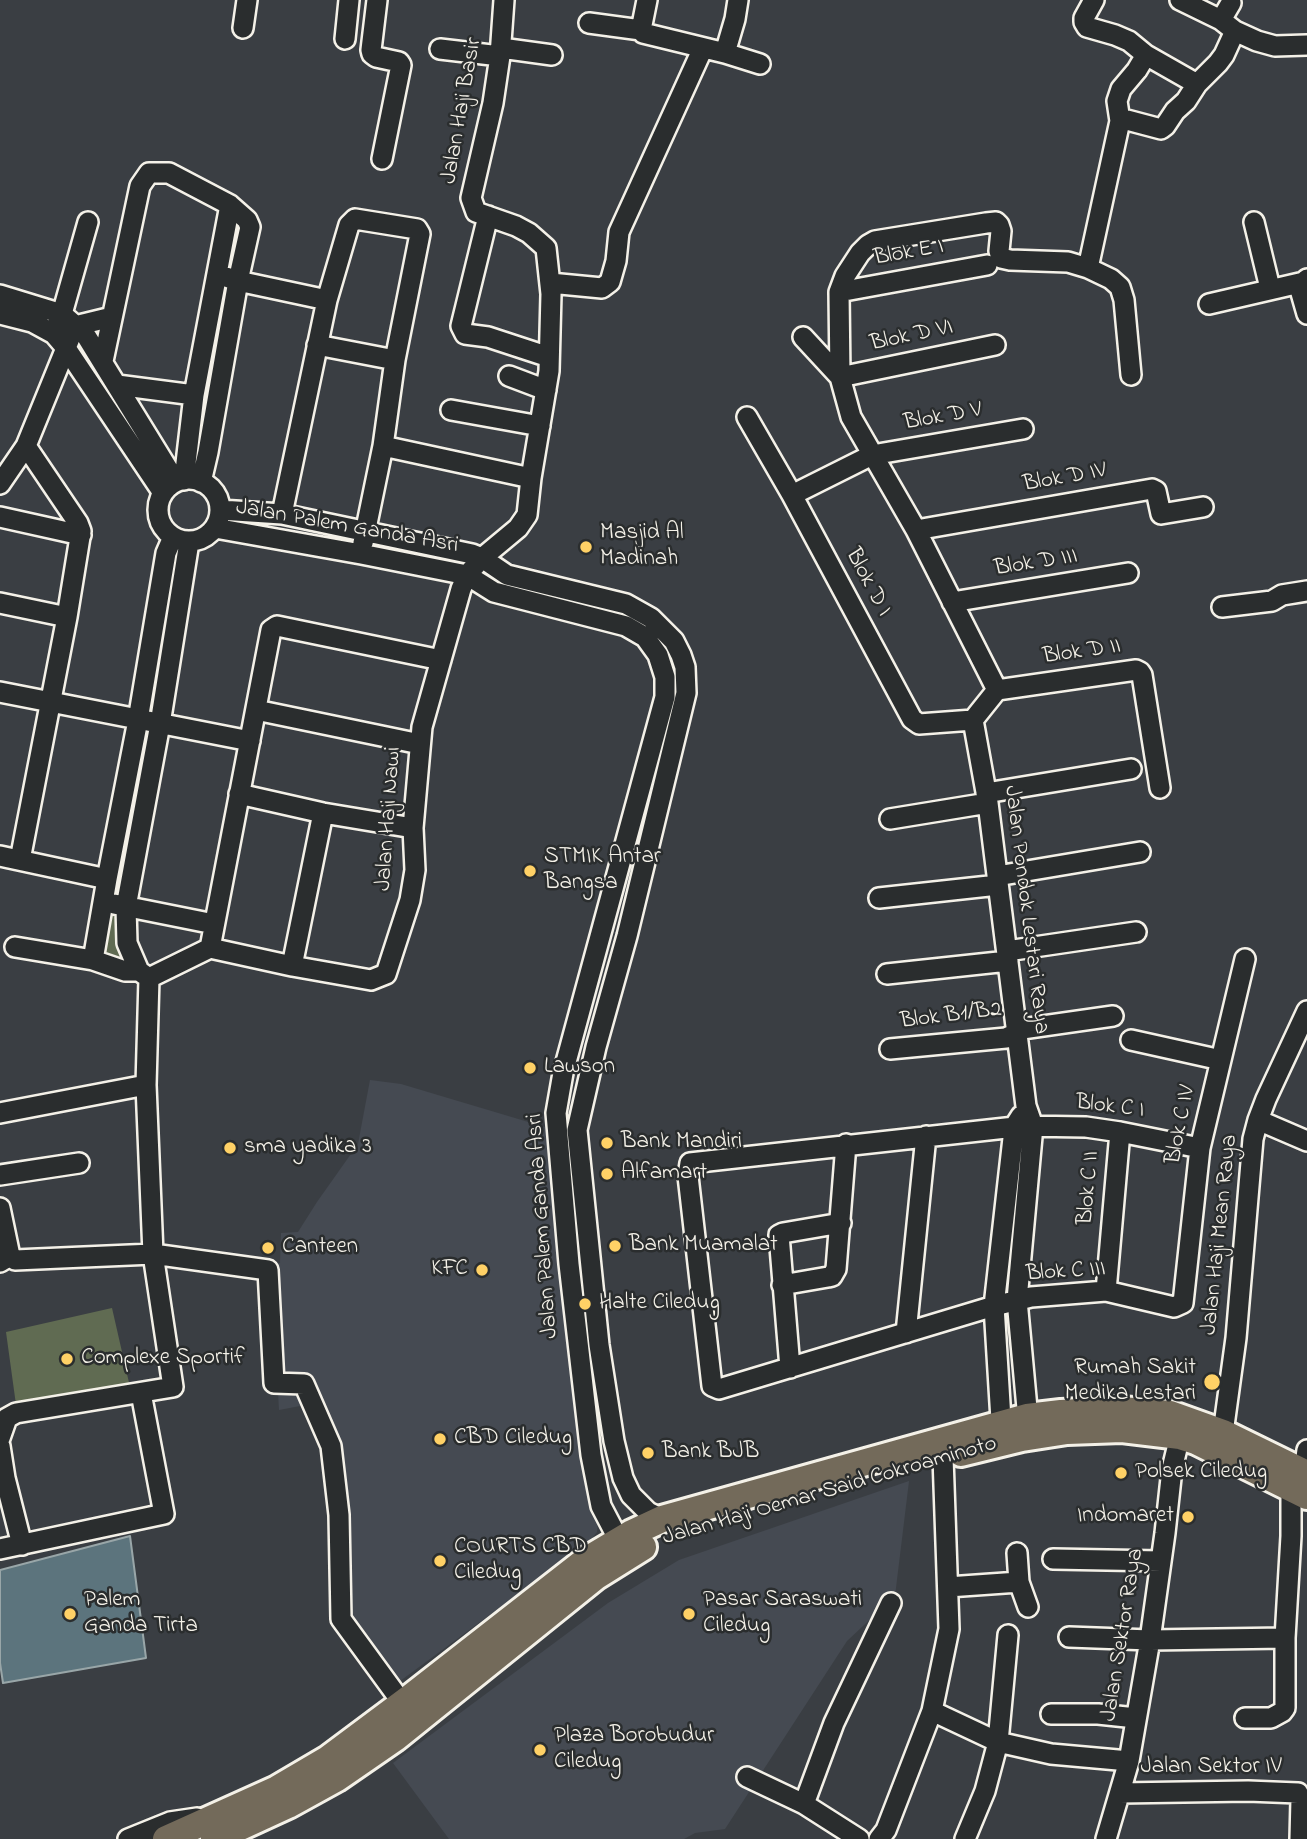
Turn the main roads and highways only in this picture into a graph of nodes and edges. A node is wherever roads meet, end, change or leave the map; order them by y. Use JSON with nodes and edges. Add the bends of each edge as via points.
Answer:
{"nodes":[{"id":1,"x":1028,"y":1427,"type":"junction"},
{"id":2,"x":1002,"y":1433,"type":"junction"},
{"id":3,"x":1303,"y":1476,"type":"edge"},
{"id":4,"x":623,"y":1548,"type":"junction"},
{"id":5,"x":218,"y":1832,"type":"edge"},
{"id":6,"x":166,"y":1839,"type":"edge"}],
"edges":[{"from":1,"to":2,"type":"main road","name":"Jalan Haji Oemar Said Cokroaminoto"},
{"from":1,"to":3,"type":"main road","name":"Jalan Haji Oemar Said Cokroaminoto","via":[[1122,1429],[1180,1436]]},
{"from":1,"to":3,"type":"main road","name":"Jalan Haji Oemar Said Cokroaminoto","via":[[1061,1413],[1121,1410],[1170,1414],[1223,1433]]},
{"from":2,"to":4,"type":"main road","name":"Jalan Haji Oemar Said Cokroaminoto","via":[[943,1457]]},
{"from":2,"to":4,"type":"main road","name":"Jalan Haji Oemar Said Cokroaminoto","via":[[662,1519]]},
{"from":4,"to":5,"type":"main road","name":"Jalan Haji Oemar Said Cokroaminoto","via":[[585,1561],[403,1704]]},
{"from":4,"to":5,"type":"main road","name":"Jalan Haji Oemar Said Cokroaminoto","via":[[594,1577],[395,1738],[288,1805]]},
{"from":5,"to":6,"type":"main road","name":"Jalan Haji Oemar Said Cokroaminoto"}]}
